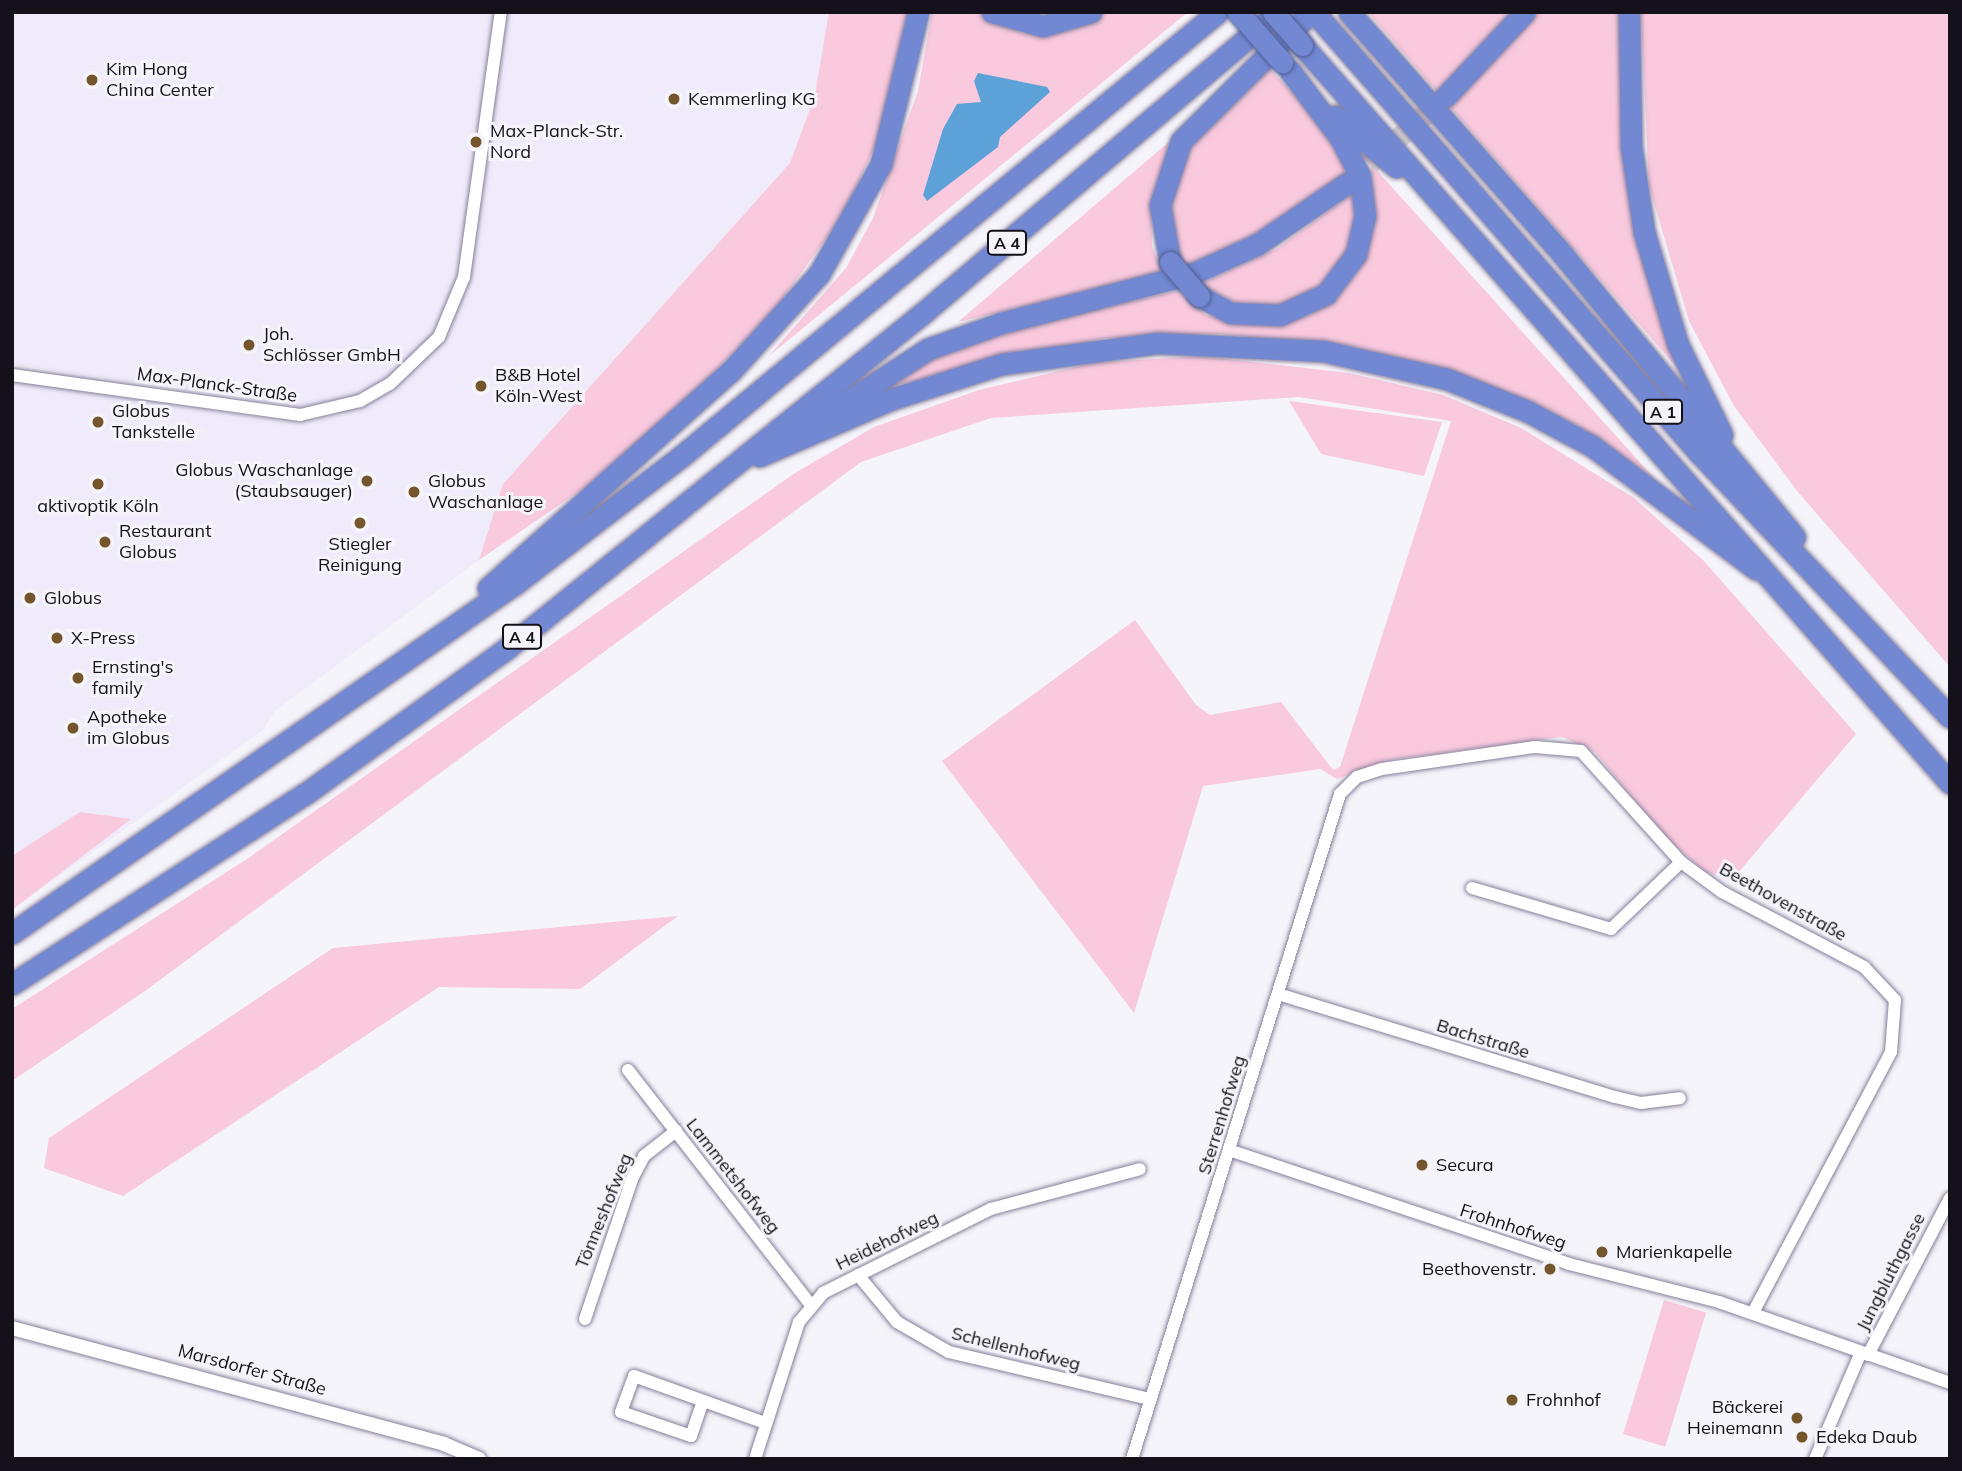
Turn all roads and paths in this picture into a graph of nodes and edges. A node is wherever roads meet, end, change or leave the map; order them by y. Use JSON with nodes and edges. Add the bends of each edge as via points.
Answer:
{"nodes":[{"id":1,"x":501,"y":12,"type":"edge"},
{"id":2,"x":918,"y":12,"type":"edge"},
{"id":3,"x":992,"y":12,"type":"edge"},
{"id":4,"x":1091,"y":12,"type":"edge"},
{"id":5,"x":1218,"y":12,"type":"edge"},
{"id":6,"x":1238,"y":12,"type":"edge"},
{"id":7,"x":1273,"y":12,"type":"edge"},
{"id":8,"x":1278,"y":12,"type":"edge"},
{"id":9,"x":1349,"y":12,"type":"edge"},
{"id":10,"x":1525,"y":12,"type":"edge"},
{"id":11,"x":1629,"y":12,"type":"edge"},
{"id":12,"x":1316,"y":16,"type":"edge"},
{"id":13,"x":1286,"y":67,"type":"junction"},
{"id":14,"x":1447,"y":96,"type":"tunnel mouth"},
{"id":15,"x":1346,"y":184,"type":"tunnel mouth"},
{"id":16,"x":1425,"y":190,"type":"junction"},
{"id":17,"x":12,"y":375,"type":"edge"},
{"id":18,"x":791,"y":440,"type":"junction"},
{"id":19,"x":1734,"y":459,"type":"junction"},
{"id":20,"x":731,"y":468,"type":"junction"},
{"id":21,"x":1756,"y":569,"type":"junction"},
{"id":22,"x":1848,"y":605,"type":"junction"},
{"id":23,"x":427,"y":643,"type":"junction"},
{"id":24,"x":1950,"y":717,"type":"edge"},
{"id":25,"x":1349,"y":783,"type":"joint"},
{"id":26,"x":1950,"y":783,"type":"edge"},
{"id":27,"x":1681,"y":862,"type":"junction"},
{"id":28,"x":1472,"y":888,"type":"dead end"},
{"id":29,"x":12,"y":933,"type":"edge"},
{"id":30,"x":12,"y":984,"type":"edge"},
{"id":31,"x":1278,"y":994,"type":"junction"},
{"id":32,"x":628,"y":1070,"type":"dead end"},
{"id":33,"x":1680,"y":1098,"type":"dead end"},
{"id":34,"x":676,"y":1131,"type":"junction"},
{"id":35,"x":1229,"y":1150,"type":"junction"},
{"id":36,"x":1140,"y":1169,"type":"dead end"},
{"id":37,"x":1948,"y":1204,"type":"edge"},
{"id":38,"x":858,"y":1275,"type":"junction"},
{"id":39,"x":810,"y":1304,"type":"junction"},
{"id":40,"x":1753,"y":1313,"type":"junction"},
{"id":41,"x":585,"y":1319,"type":"dead end"},
{"id":42,"x":12,"y":1328,"type":"edge"},
{"id":43,"x":1864,"y":1354,"type":"junction"},
{"id":44,"x":1950,"y":1383,"type":"edge"},
{"id":45,"x":1150,"y":1399,"type":"junction"},
{"id":46,"x":703,"y":1401,"type":"junction"},
{"id":47,"x":765,"y":1423,"type":"junction"},
{"id":48,"x":1135,"y":1458,"type":"edge"},
{"id":49,"x":479,"y":1459,"type":"edge"},
{"id":50,"x":755,"y":1459,"type":"edge"},
{"id":51,"x":1815,"y":1459,"type":"edge"}],
"edges":[{"from":1,"to":17,"type":"street","name":"Max-Planck-Straße","via":[[464,277],[439,337],[390,384],[360,401],[300,415]]},
{"from":2,"to":23,"type":"highway","via":[[881,164],[837,247],[799,299],[730,372]]},
{"from":3,"to":4,"type":"highway","via":[[1043,26]]},
{"from":5,"to":23,"type":"highway","number":"A 4","via":[[749,405]]},
{"from":6,"to":13,"type":"highway","bridge":true},
{"from":7,"to":16,"type":"highway","number":"A 1","bridge":true},
{"from":8,"to":20,"type":"highway","number":"A 4"},
{"from":9,"to":19,"type":"highway"},
{"from":10,"to":14,"type":"highway"},
{"from":11,"to":19,"type":"highway","via":[[1630,134],[1644,233],[1678,345]]},
{"from":12,"to":13,"type":"highway","bridge":true,"via":[[1216,100],[1176,149],[1160,205],[1170,262],[1199,296],[1231,313],[1280,315],[1326,294],[1356,254],[1365,216],[1360,176],[1341,139]]},
{"from":12,"to":22,"type":"highway","number":"A 1","via":[[1701,455]]},
{"from":13,"to":16,"type":"highway","via":[[1345,127]]},
{"from":15,"to":18,"type":"highway","via":[[1289,225],[1194,273],[989,327],[928,349]]},
{"from":16,"to":21,"type":"highway","number":"A 1","via":[[1704,499]]},
{"from":18,"to":20,"type":"highway"},
{"from":18,"to":21,"type":"highway","via":[[942,381],[1065,353],[1157,343],[1323,351],[1447,380],[1527,411],[1592,446]]},
{"from":19,"to":22,"type":"highway"},
{"from":20,"to":30,"type":"highway","number":"A 4","via":[[473,674],[305,794]]},
{"from":21,"to":26,"type":"highway","number":"A 1"},
{"from":22,"to":24,"type":"highway","number":"A 1"},
{"from":23,"to":29,"type":"highway","number":"A 4"},
{"from":25,"to":27,"type":"street","name":"Beethovenstraße","via":[[1382,769],[1571,748],[1590,756]]},
{"from":25,"to":31,"type":"street","name":"Sterrenhofweg"},
{"from":27,"to":28,"type":"street","via":[[1611,929]]},
{"from":27,"to":40,"type":"street","name":"Beethovenstraße","via":[[1722,892],[1864,967],[1882,982],[1897,1010],[1891,1052],[1875,1086]]},
{"from":31,"to":33,"type":"street","name":"Bachstraße","via":[[1615,1097],[1641,1103]]},
{"from":31,"to":35,"type":"street","name":"Sterrenhofweg"},
{"from":32,"to":34,"type":"street","name":"Lammetshofweg"},
{"from":34,"to":39,"type":"street","name":"Lammetshofweg"},
{"from":34,"to":41,"type":"street","name":"Tönneshofweg","via":[[644,1156],[632,1179]]},
{"from":35,"to":40,"type":"street","name":"Frohnhofweg","via":[[1569,1264]]},
{"from":35,"to":45,"type":"street","name":"Sterrenhofweg"},
{"from":36,"to":38,"type":"street","name":"Heidehofweg","via":[[991,1209]]},
{"from":37,"to":43,"type":"street","name":"Jungbluthgasse"},
{"from":38,"to":39,"type":"street","name":"Heidehofweg"},
{"from":38,"to":45,"type":"street","name":"Schellenhofweg","via":[[897,1322],[949,1352]]},
{"from":39,"to":47,"type":"street"},
{"from":40,"to":43,"type":"street","name":"Frohnhofweg"},
{"from":42,"to":49,"type":"street","name":"Marsdorfer Straße","via":[[404,1432]]},
{"from":43,"to":44,"type":"street","name":"Frohnhofweg"},
{"from":43,"to":51,"type":"street","name":"Jungbluthgasse"},
{"from":45,"to":48,"type":"street","name":"Sterrenhofweg"},
{"from":46,"to":46,"type":"street","via":[[691,1436],[621,1412],[634,1376]]},
{"from":46,"to":47,"type":"street"},
{"from":47,"to":50,"type":"street"}]}
